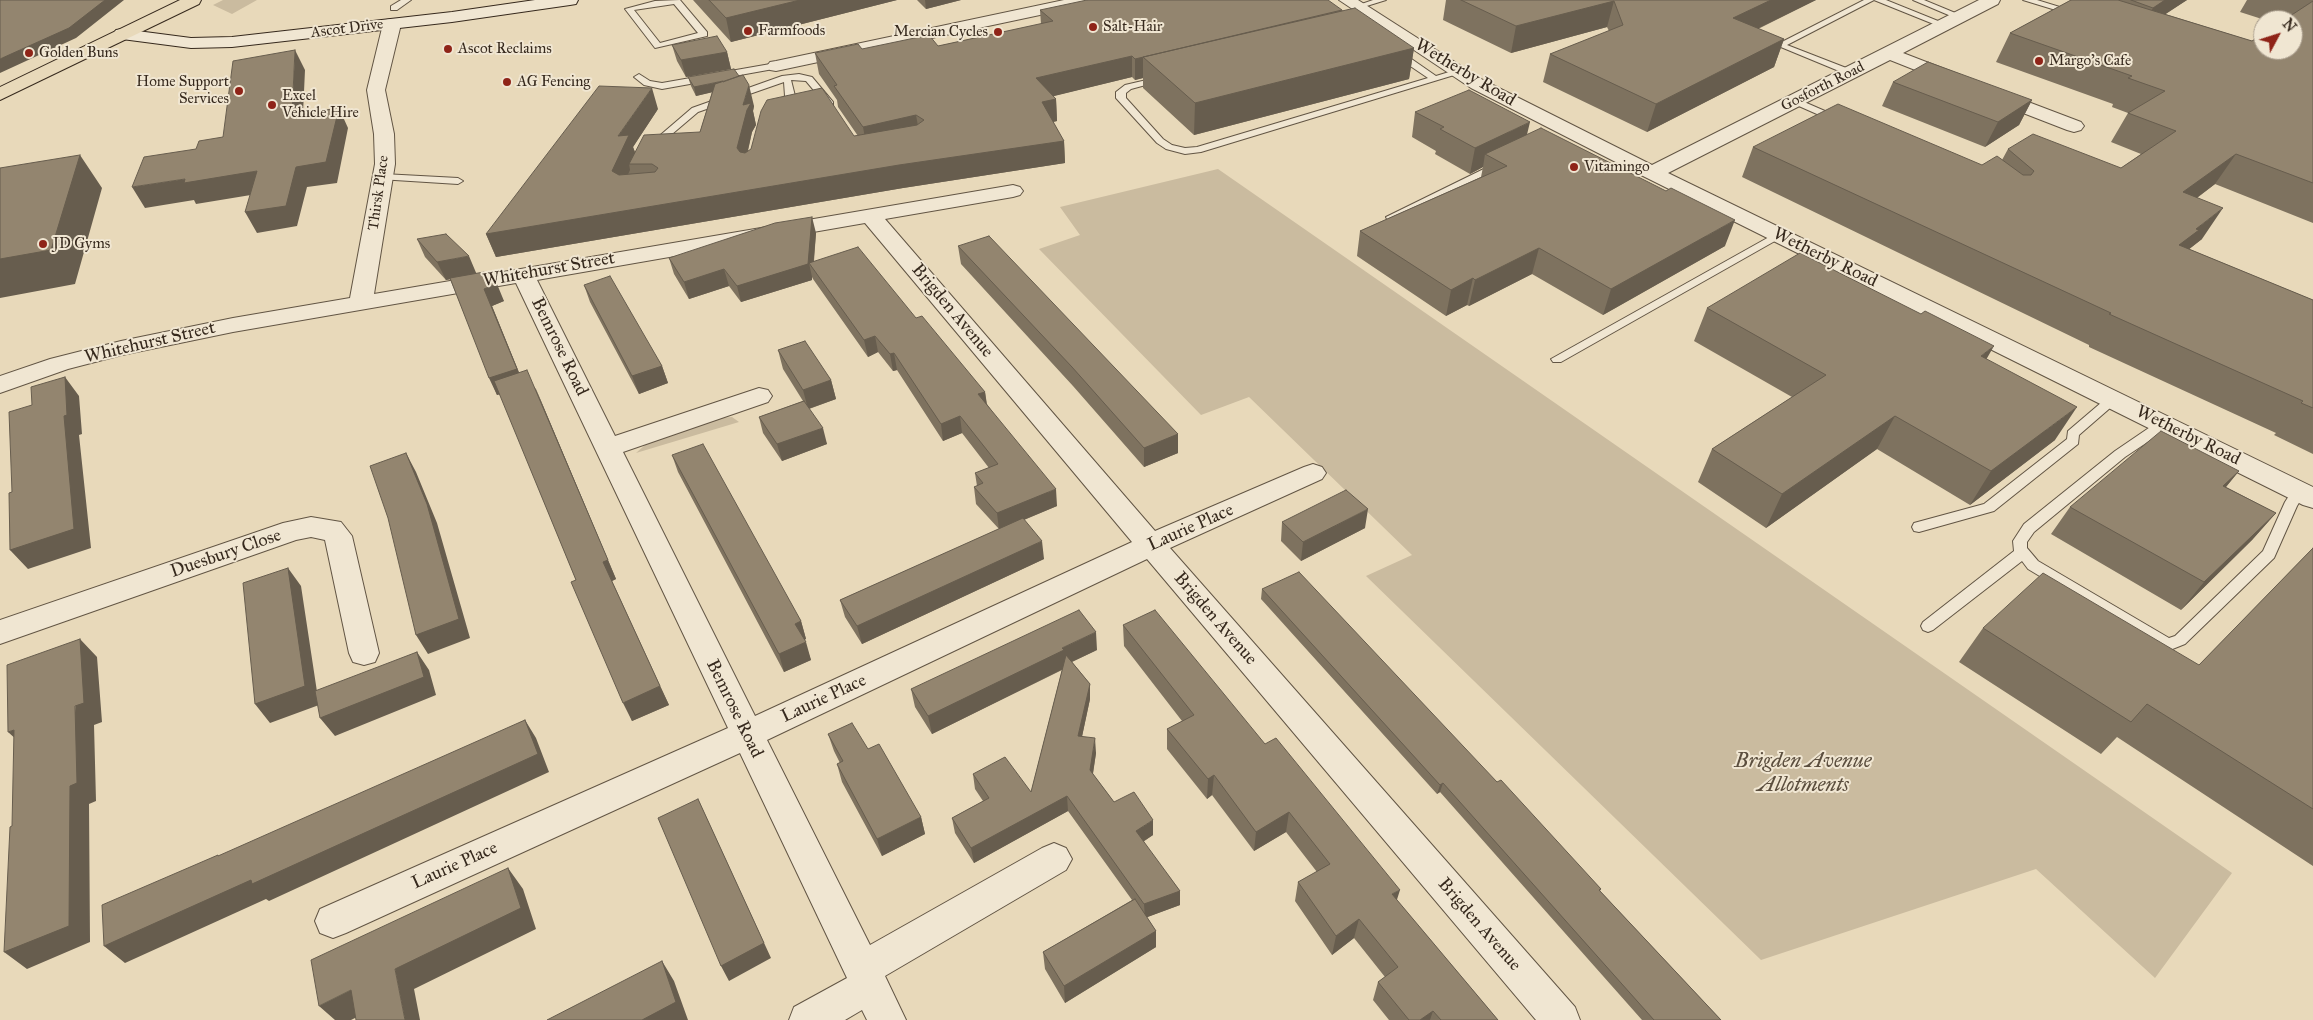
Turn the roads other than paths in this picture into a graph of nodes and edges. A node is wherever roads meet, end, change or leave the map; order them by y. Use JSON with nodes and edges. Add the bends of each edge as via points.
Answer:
{"nodes":[{"id":1,"x":193,"y":0,"type":"edge"},
{"id":2,"x":408,"y":0,"type":"edge"},
{"id":3,"x":570,"y":0,"type":"edge"},
{"id":4,"x":1083,"y":0,"type":"edge"},
{"id":5,"x":1382,"y":0,"type":"edge"},
{"id":6,"x":1870,"y":0,"type":"edge"},
{"id":7,"x":1878,"y":0,"type":"edge"},
{"id":8,"x":1917,"y":0,"type":"edge"},
{"id":9,"x":1992,"y":0,"type":"edge"},
{"id":10,"x":2028,"y":0,"type":"edge"},
{"id":11,"x":654,"y":1,"type":"edge"},
{"id":12,"x":670,"y":1,"type":"edge"},
{"id":13,"x":1352,"y":3,"type":"edge"},
{"id":14,"x":393,"y":16,"type":"junction"},
{"id":15,"x":2081,"y":16,"type":"edge"},
{"id":16,"x":1961,"y":17,"type":"junction"},
{"id":17,"x":1944,"y":25,"type":"junction"},
{"id":18,"x":1381,"y":33,"type":"junction"},
{"id":19,"x":122,"y":34,"type":"junction"},
{"id":20,"x":1889,"y":54,"type":"junction"},
{"id":21,"x":779,"y":70,"type":"junction"},
{"id":22,"x":1459,"y":72,"type":"junction"},
{"id":23,"x":1851,"y":73,"type":"junction"},
{"id":24,"x":1170,"y":76,"type":"edge"},
{"id":25,"x":639,"y":77,"type":"dead end"},
{"id":26,"x":1435,"y":80,"type":"junction"},
{"id":27,"x":0,"y":94,"type":"edge"},
{"id":28,"x":1795,"y":101,"type":"junction"},
{"id":29,"x":835,"y":110,"type":"edge"},
{"id":30,"x":771,"y":115,"type":"edge"},
{"id":31,"x":1850,"y":125,"type":"edge"},
{"id":32,"x":2074,"y":126,"type":"dead end"},
{"id":33,"x":649,"y":149,"type":"edge"},
{"id":34,"x":1508,"y":160,"type":"edge"},
{"id":35,"x":1652,"y":173,"type":"junction"},
{"id":36,"x":383,"y":177,"type":"junction"},
{"id":37,"x":458,"y":181,"type":"dead end"},
{"id":38,"x":1013,"y":191,"type":"dead end"},
{"id":39,"x":870,"y":216,"type":"junction"},
{"id":40,"x":1391,"y":217,"type":"edge"},
{"id":41,"x":1778,"y":235,"type":"junction"},
{"id":42,"x":523,"y":274,"type":"junction"},
{"id":43,"x":361,"y":303,"type":"junction"},
{"id":44,"x":1557,"y":359,"type":"dead end"},
{"id":45,"x":0,"y":385,"type":"edge"},
{"id":46,"x":2113,"y":399,"type":"junction"},
{"id":47,"x":753,"y":405,"type":"dead end"},
{"id":48,"x":2162,"y":423,"type":"junction"},
{"id":49,"x":608,"y":448,"type":"junction"},
{"id":50,"x":1313,"y":473,"type":"dead end"},
{"id":51,"x":2306,"y":494,"type":"edge"},
{"id":52,"x":1920,"y":527,"type":"dead end"},
{"id":53,"x":1151,"y":545,"type":"junction"},
{"id":54,"x":2022,"y":553,"type":"junction"},
{"id":55,"x":1928,"y":626,"type":"dead end"},
{"id":56,"x":0,"y":632,"type":"edge"},
{"id":57,"x":364,"y":653,"type":"dead end"},
{"id":58,"x":746,"y":735,"type":"junction"},
{"id":59,"x":1054,"y":859,"type":"dead end"},
{"id":60,"x":333,"y":922,"type":"dead end"},
{"id":61,"x":866,"y":977,"type":"junction"},
{"id":62,"x":808,"y":1020,"type":"edge"},
{"id":63,"x":887,"y":1020,"type":"edge"},
{"id":64,"x":1561,"y":1020,"type":"edge"}],
"edges":[{"from":1,"to":19,"type":"main road"},
{"from":2,"to":14,"type":"lane"},
{"from":3,"to":14,"type":"street","name":"Ascot Drive"},
{"from":4,"to":21,"type":"street"},
{"from":5,"to":13,"type":"lane"},
{"from":6,"to":23,"type":"lane","via":[[1780,44]]},
{"from":7,"to":17,"type":"lane"},
{"from":8,"to":16,"type":"lane"},
{"from":9,"to":16,"type":"street","name":"Gosforth Road"},
{"from":10,"to":15,"type":"lane"},
{"from":11,"to":12,"type":"lane"},
{"from":11,"to":12,"type":"lane","via":[[629,9],[658,46],[704,34],[676,1]]},
{"from":13,"to":18,"type":"street","name":"Wetherby Road"},
{"from":14,"to":19,"type":"street","name":"Ascot Drive","via":[[232,42],[191,43]]},
{"from":14,"to":36,"type":"street","name":"Thirsk Place","via":[[376,90],[384,134]]},
{"from":16,"to":17,"type":"street","name":"Gosforth Road"},
{"from":17,"to":20,"type":"street","name":"Gosforth Road"},
{"from":18,"to":22,"type":"street","name":"Wetherby Road"},
{"from":18,"to":26,"type":"lane"},
{"from":19,"to":27,"type":"main road"},
{"from":20,"to":23,"type":"street","name":"Gosforth Road"},
{"from":20,"to":32,"type":"street"},
{"from":21,"to":25,"type":"lane","via":[[662,86],[647,83]]},
{"from":21,"to":29,"type":"lane","via":[[810,79]]},
{"from":21,"to":30,"type":"lane","via":[[790,96]]},
{"from":21,"to":33,"type":"lane","via":[[695,110]]},
{"from":22,"to":26,"type":"lane"},
{"from":22,"to":35,"type":"street","name":"Wetherby Road","via":[[1564,135]]},
{"from":23,"to":28,"type":"street","name":"Gosforth Road"},
{"from":24,"to":26,"type":"lane","via":[[1128,88],[1121,92],[1121,98],[1160,141],[1185,151],[1198,150]]},
{"from":28,"to":31,"type":"lane"},
{"from":28,"to":35,"type":"street","name":"Gosforth Road"},
{"from":34,"to":40,"type":"lane"},
{"from":35,"to":41,"type":"street","name":"Wetherby Road"},
{"from":36,"to":37,"type":"lane"},
{"from":36,"to":43,"type":"street","name":"Thirsk Place"},
{"from":38,"to":39,"type":"street","name":"Whitehurst Street"},
{"from":39,"to":42,"type":"street","name":"Whitehurst Street"},
{"from":39,"to":53,"type":"street","name":"Brigden Avenue"},
{"from":41,"to":44,"type":"lane"},
{"from":41,"to":46,"type":"street","name":"Wetherby Road"},
{"from":42,"to":43,"type":"street","name":"Whitehurst Street"},
{"from":42,"to":49,"type":"street","name":"Bemrose Road"},
{"from":43,"to":45,"type":"street","name":"Whitehurst Street","via":[[121,348],[59,364]]},
{"from":46,"to":48,"type":"street","name":"Wetherby Road"},
{"from":46,"to":52,"type":"lane","via":[[2073,434],[2073,441],[1989,508]]},
{"from":47,"to":49,"type":"street"},
{"from":48,"to":51,"type":"street","name":"Wetherby Road"},
{"from":48,"to":54,"type":"lane","via":[[2029,528],[2020,541]]},
{"from":49,"to":58,"type":"street","name":"Bemrose Road"},
{"from":50,"to":53,"type":"street","name":"Laurie Place"},
{"from":51,"to":54,"type":"lane","via":[[2290,505],[2269,554],[2187,634],[2170,644],[2144,634],[2033,565]]},
{"from":53,"to":58,"type":"street","name":"Laurie Place"},
{"from":53,"to":64,"type":"street","name":"Brigden Avenue"},
{"from":54,"to":55,"type":"lane"},
{"from":56,"to":57,"type":"street","name":"Duesbury Close","via":[[293,530],[311,527],[331,529],[338,536]]},
{"from":58,"to":60,"type":"street","name":"Laurie Place"},
{"from":58,"to":61,"type":"street","name":"Bemrose Road"},
{"from":59,"to":61,"type":"street"},
{"from":61,"to":62,"type":"street"},
{"from":61,"to":63,"type":"street","name":"Bemrose Road"}]}
